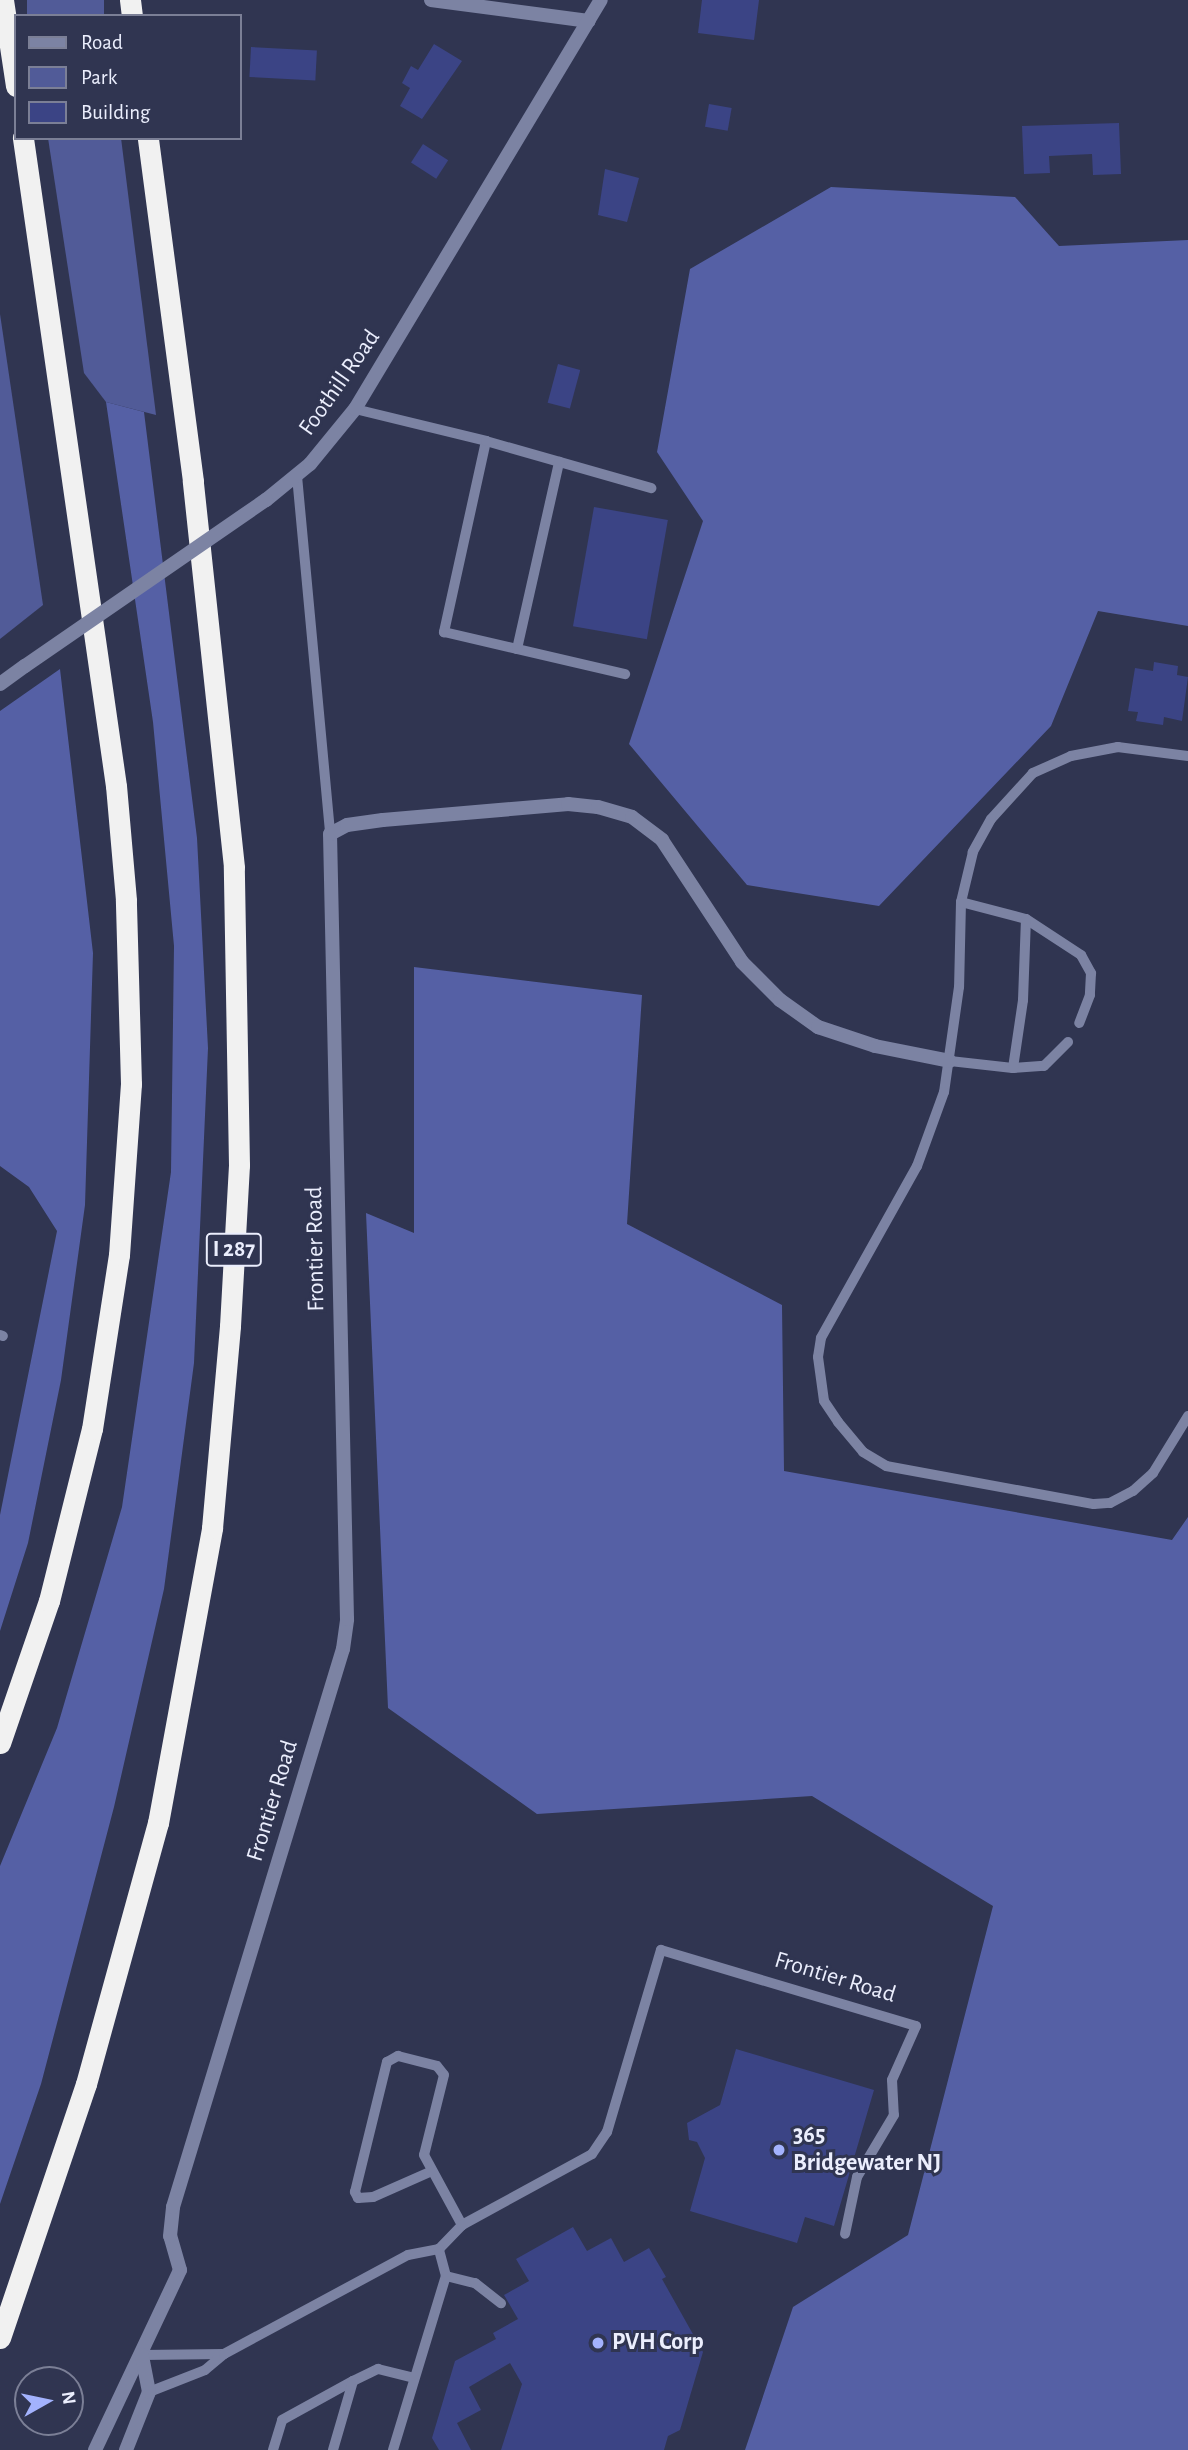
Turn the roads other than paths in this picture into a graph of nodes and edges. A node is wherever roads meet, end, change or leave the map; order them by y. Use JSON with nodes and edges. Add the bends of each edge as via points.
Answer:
{"nodes":[{"id":1,"x":3,"y":0,"type":"edge"},
{"id":2,"x":431,"y":0,"type":"edge"},
{"id":3,"x":601,"y":0,"type":"edge"},
{"id":4,"x":589,"y":21,"type":"junction"},
{"id":5,"x":14,"y":73,"type":"edge"},
{"id":6,"x":23,"y":140,"type":"edge"},
{"id":7,"x":148,"y":140,"type":"edge"},
{"id":8,"x":355,"y":409,"type":"junction"},
{"id":9,"x":486,"y":441,"type":"junction"},
{"id":10,"x":559,"y":462,"type":"junction"},
{"id":11,"x":298,"y":476,"type":"junction"},
{"id":12,"x":651,"y":488,"type":"dead end"},
{"id":13,"x":517,"y":649,"type":"junction"},
{"id":14,"x":625,"y":674,"type":"dead end"},
{"id":15,"x":0,"y":684,"type":"edge"},
{"id":16,"x":1188,"y":756,"type":"edge"},
{"id":17,"x":330,"y":834,"type":"junction"},
{"id":18,"x":961,"y":902,"type":"junction"},
{"id":19,"x":1026,"y":919,"type":"junction"},
{"id":20,"x":1079,"y":1023,"type":"dead end"},
{"id":21,"x":1068,"y":1042,"type":"dead end"},
{"id":22,"x":950,"y":1061,"type":"junction"},
{"id":23,"x":1013,"y":1068,"type":"junction"},
{"id":24,"x":1188,"y":1416,"type":"edge"},
{"id":25,"x":0,"y":1744,"type":"edge"},
{"id":26,"x":432,"y":2171,"type":"junction"},
{"id":27,"x":462,"y":2225,"type":"junction"},
{"id":28,"x":845,"y":2234,"type":"dead end"},
{"id":29,"x":439,"y":2249,"type":"junction"},
{"id":30,"x":446,"y":2276,"type":"junction"},
{"id":31,"x":501,"y":2303,"type":"dead end"},
{"id":32,"x":0,"y":2338,"type":"edge"},
{"id":33,"x":224,"y":2354,"type":"junction"},
{"id":34,"x":142,"y":2356,"type":"junction"},
{"id":35,"x":414,"y":2378,"type":"junction"},
{"id":36,"x":353,"y":2381,"type":"junction"},
{"id":37,"x":149,"y":2392,"type":"junction"},
{"id":38,"x":95,"y":2450,"type":"edge"},
{"id":39,"x":126,"y":2450,"type":"edge"},
{"id":40,"x":273,"y":2450,"type":"edge"},
{"id":41,"x":333,"y":2450,"type":"edge"},
{"id":42,"x":393,"y":2450,"type":"edge"}],
"edges":[{"from":1,"to":5,"type":"highway"},
{"from":2,"to":4,"type":"street"},
{"from":3,"to":4,"type":"street","name":"Foothill Road"},
{"from":4,"to":8,"type":"street","name":"Foothill Road"},
{"from":6,"to":25,"type":"highway","via":[[116,786],[126,900],[131,1084],[119,1255],[92,1429],[49,1601]]},
{"from":7,"to":32,"type":"highway","number":"I 287","via":[[195,494],[234,867],[239,1165],[230,1326],[212,1528],[158,1823],[86,2084]]},
{"from":8,"to":9,"type":"lane"},
{"from":8,"to":11,"type":"street","name":"Foothill Road"},
{"from":9,"to":10,"type":"lane"},
{"from":9,"to":13,"type":"lane","via":[[444,632]]},
{"from":10,"to":12,"type":"lane"},
{"from":10,"to":13,"type":"lane"},
{"from":11,"to":15,"type":"street","name":"Foothill Road","bridge":true},
{"from":11,"to":17,"type":"lane"},
{"from":13,"to":14,"type":"lane"},
{"from":16,"to":18,"type":"lane","via":[[1118,747],[1071,756],[1033,773],[1010,793],[985,830],[973,852]]},
{"from":17,"to":22,"type":"street","via":[[347,825],[383,820],[568,804],[632,817],[662,840],[742,962],[780,1000],[818,1027]]},
{"from":17,"to":34,"type":"street","name":"Frontier Road","via":[[347,1619],[343,1649],[173,2207],[170,2236],[180,2270]]},
{"from":18,"to":19,"type":"lane"},
{"from":18,"to":22,"type":"lane","via":[[959,987]]},
{"from":19,"to":20,"type":"lane","via":[[1081,955],[1090,973],[1090,995]]},
{"from":19,"to":23,"type":"lane","via":[[1023,1000]]},
{"from":21,"to":23,"type":"lane","via":[[1044,1066]]},
{"from":22,"to":23,"type":"lane"},
{"from":22,"to":24,"type":"lane","via":[[944,1092],[917,1166],[821,1338],[818,1378],[838,1422],[863,1452],[886,1466],[1094,1504],[1110,1503],[1133,1491],[1153,1473]]},
{"from":26,"to":26,"type":"lane","via":[[373,2197],[358,2198],[355,2192],[387,2062],[398,2056],[437,2066],[444,2075],[425,2155]]},
{"from":26,"to":27,"type":"lane"},
{"from":27,"to":28,"type":"lane","name":"Frontier Road","via":[[572,2166],[601,2141],[661,1950],[916,2026],[892,2080],[894,2115],[857,2178]]},
{"from":27,"to":29,"type":"lane"},
{"from":29,"to":30,"type":"lane"},
{"from":29,"to":33,"type":"lane","via":[[408,2255]]},
{"from":30,"to":31,"type":"lane","via":[[475,2283]]},
{"from":30,"to":35,"type":"lane"},
{"from":33,"to":34,"type":"lane"},
{"from":33,"to":37,"type":"lane","via":[[205,2370]]},
{"from":34,"to":37,"type":"street"},
{"from":34,"to":38,"type":"street","name":"Frontier Road"},
{"from":35,"to":36,"type":"lane","via":[[378,2369]]},
{"from":35,"to":42,"type":"lane"},
{"from":36,"to":40,"type":"lane","via":[[282,2420]]},
{"from":36,"to":41,"type":"lane"},
{"from":37,"to":39,"type":"street"}]}
